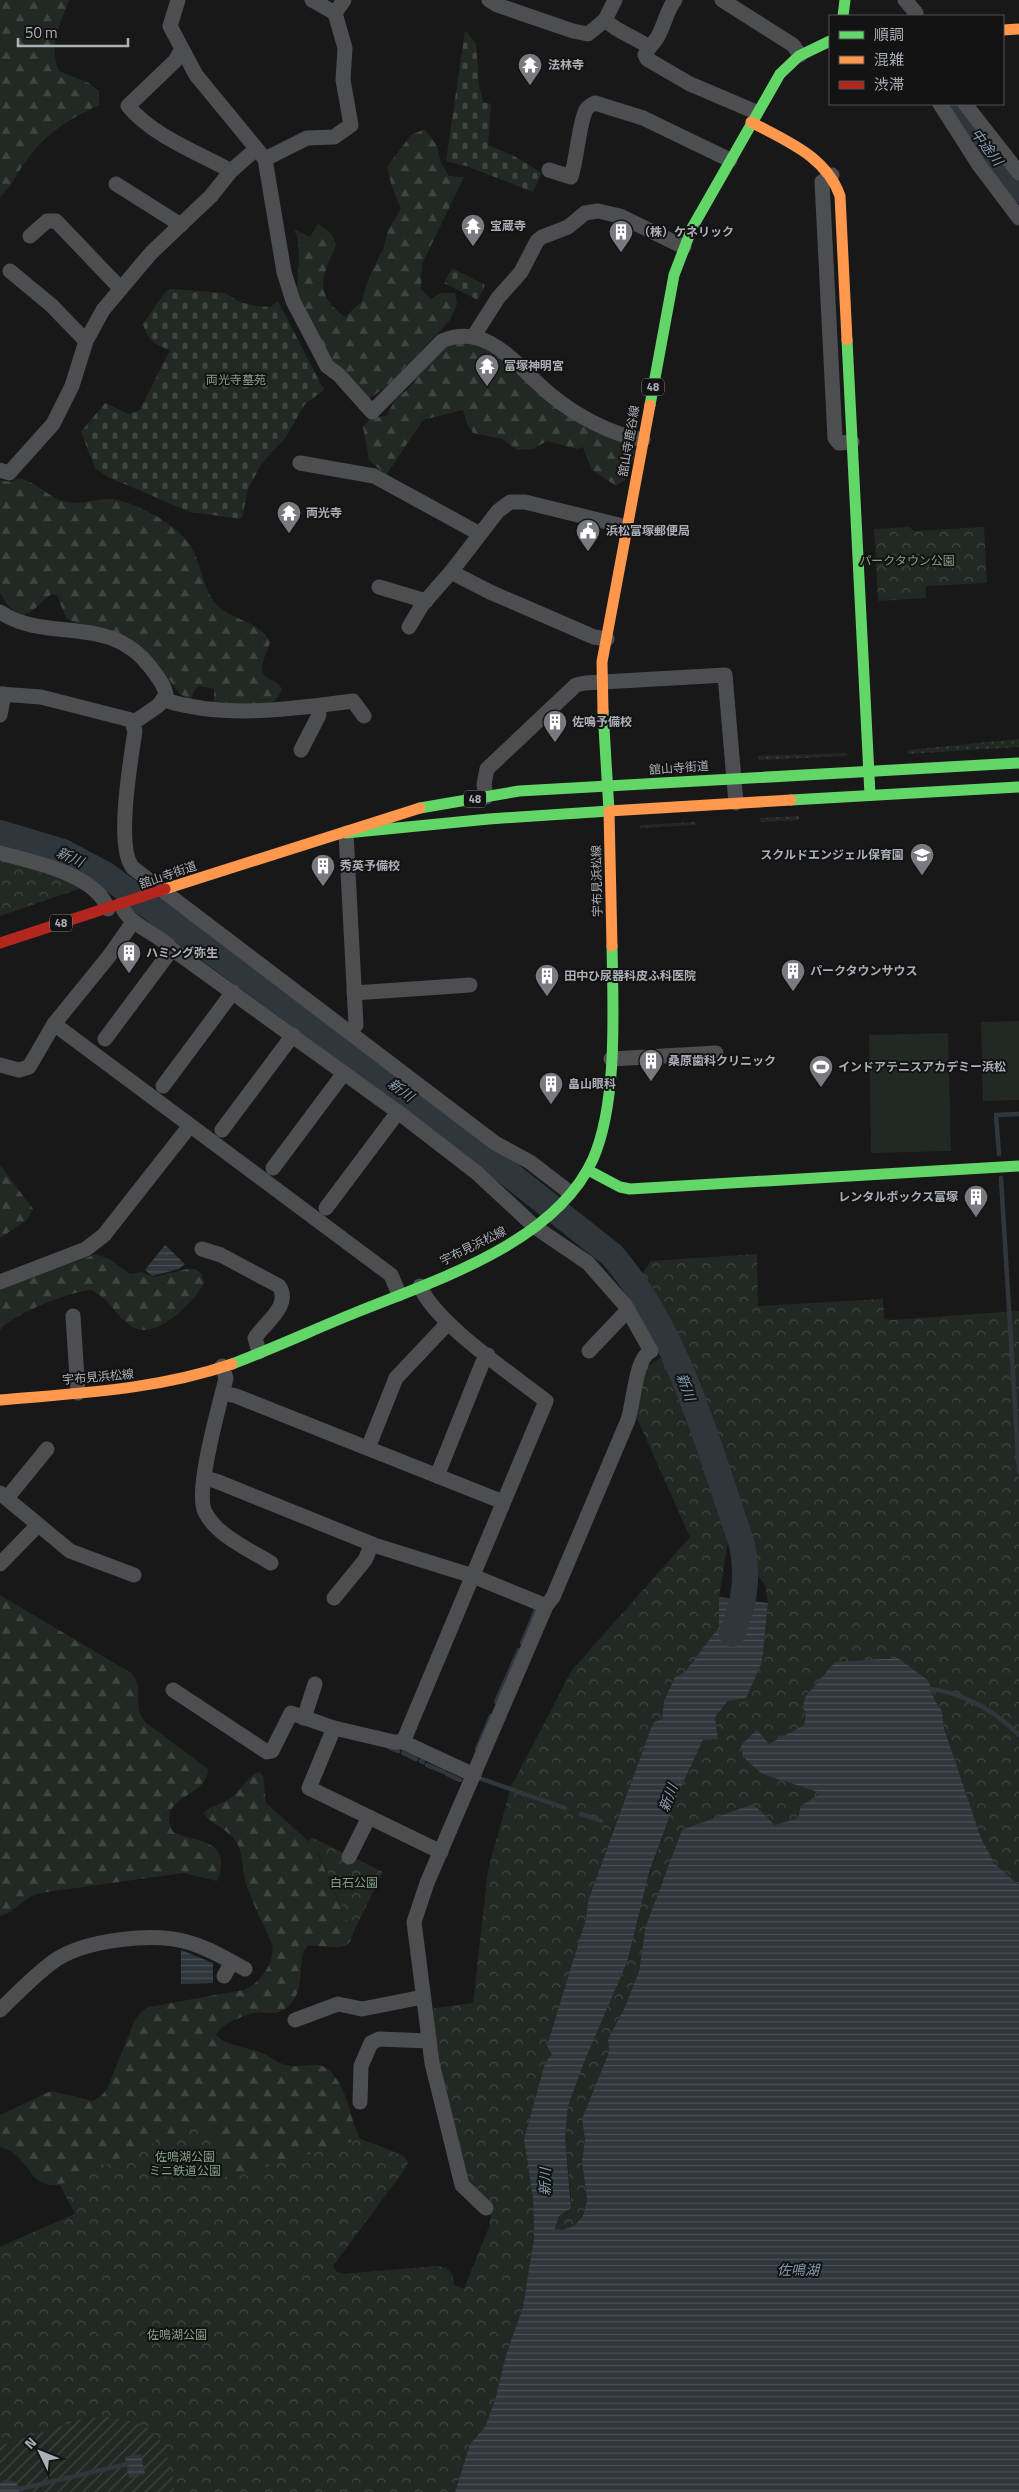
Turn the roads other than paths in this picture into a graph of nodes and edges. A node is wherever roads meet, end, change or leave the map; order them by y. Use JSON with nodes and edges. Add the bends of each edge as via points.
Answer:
{"nodes":[{"id":1,"x":178,"y":0,"type":"edge"},
{"id":2,"x":312,"y":0,"type":"edge"},
{"id":3,"x":344,"y":0,"type":"edge"},
{"id":4,"x":488,"y":0,"type":"edge"},
{"id":5,"x":615,"y":0,"type":"edge"},
{"id":6,"x":675,"y":0,"type":"edge"},
{"id":7,"x":722,"y":0,"type":"edge"},
{"id":8,"x":845,"y":0,"type":"edge"},
{"id":9,"x":905,"y":0,"type":"edge"},
{"id":10,"x":334,"y":13,"type":"junction"},
{"id":11,"x":843,"y":15,"type":"edge"},
{"id":12,"x":916,"y":15,"type":"edge"},
{"id":13,"x":604,"y":20,"type":"junction"},
{"id":14,"x":1019,"y":29,"type":"edge"},
{"id":15,"x":1004,"y":30,"type":"edge"},
{"id":16,"x":829,"y":41,"type":"edge"},
{"id":17,"x":649,"y":47,"type":"junction"},
{"id":18,"x":182,"y":49,"type":"junction"},
{"id":19,"x":800,"y":55,"type":"junction"},
{"id":20,"x":941,"y":105,"type":"edge"},
{"id":21,"x":966,"y":105,"type":"edge"},
{"id":22,"x":754,"y":117,"type":"junction"},
{"id":23,"x":260,"y":154,"type":"junction"},
{"id":24,"x":730,"y":160,"type":"junction"},
{"id":25,"x":549,"y":170,"type":"dead end"},
{"id":26,"x":231,"y":171,"type":"junction"},
{"id":27,"x":1019,"y":173,"type":"edge"},
{"id":28,"x":832,"y":175,"type":"joint"},
{"id":29,"x":116,"y":184,"type":"dead end"},
{"id":30,"x":1019,"y":218,"type":"edge"},
{"id":31,"x":181,"y":225,"type":"junction"},
{"id":32,"x":30,"y":236,"type":"dead end"},
{"id":33,"x":684,"y":247,"type":"junction"},
{"id":34,"x":10,"y":271,"type":"dead end"},
{"id":35,"x":120,"y":288,"type":"junction"},
{"id":36,"x":473,"y":337,"type":"junction"},
{"id":37,"x":86,"y":341,"type":"junction"},
{"id":38,"x":643,"y":440,"type":"junction"},
{"id":39,"x":852,"y":442,"type":"joint"},
{"id":40,"x":300,"y":463,"type":"dead end"},
{"id":41,"x":0,"y":470,"type":"edge"},
{"id":42,"x":627,"y":527,"type":"junction"},
{"id":43,"x":480,"y":534,"type":"junction"},
{"id":44,"x":451,"y":572,"type":"junction"},
{"id":45,"x":379,"y":587,"type":"dead end"},
{"id":46,"x":426,"y":600,"type":"junction"},
{"id":47,"x":0,"y":612,"type":"edge"},
{"id":48,"x":409,"y":628,"type":"dead end"},
{"id":49,"x":607,"y":639,"type":"junction"},
{"id":50,"x":601,"y":682,"type":"junction"},
{"id":51,"x":2,"y":694,"type":"edge"},
{"id":52,"x":164,"y":700,"type":"junction"},
{"id":53,"x":318,"y":706,"type":"junction"},
{"id":54,"x":0,"y":715,"type":"edge"},
{"id":55,"x":364,"y":716,"type":"dead end"},
{"id":56,"x":133,"y":723,"type":"junction"},
{"id":57,"x":301,"y":750,"type":"dead end"},
{"id":58,"x":1019,"y":762,"type":"edge"},
{"id":59,"x":868,"y":770,"type":"junction"},
{"id":60,"x":735,"y":778,"type":"junction"},
{"id":61,"x":608,"y":786,"type":"junction"},
{"id":62,"x":1019,"y":787,"type":"edge"},
{"id":63,"x":870,"y":795,"type":"junction"},
{"id":64,"x":486,"y":797,"type":"junction"},
{"id":65,"x":736,"y":803,"type":"junction"},
{"id":66,"x":609,"y":811,"type":"junction"},
{"id":67,"x":346,"y":833,"type":"junction"},
{"id":68,"x":0,"y":853,"type":"edge"},
{"id":69,"x":160,"y":892,"type":"junction"},
{"id":70,"x":117,"y":906,"type":"junction"},
{"id":71,"x":133,"y":922,"type":"junction"},
{"id":72,"x":0,"y":943,"type":"edge"},
{"id":73,"x":172,"y":949,"type":"junction"},
{"id":74,"x":470,"y":985,"type":"dead end"},
{"id":75,"x":233,"y":992,"type":"junction"},
{"id":76,"x":354,"y":993,"type":"junction"},
{"id":77,"x":54,"y":1024,"type":"junction"},
{"id":78,"x":349,"y":1032,"type":"junction"},
{"id":79,"x":293,"y":1035,"type":"junction"},
{"id":80,"x":105,"y":1039,"type":"dead end"},
{"id":81,"x":716,"y":1053,"type":"dead end"},
{"id":82,"x":611,"y":1059,"type":"junction"},
{"id":83,"x":0,"y":1065,"type":"edge"},
{"id":84,"x":344,"y":1072,"type":"junction"},
{"id":85,"x":163,"y":1086,"type":"dead end"},
{"id":86,"x":398,"y":1112,"type":"junction"},
{"id":87,"x":222,"y":1130,"type":"dead end"},
{"id":88,"x":185,"y":1132,"type":"dead end"},
{"id":89,"x":1019,"y":1166,"type":"edge"},
{"id":90,"x":272,"y":1168,"type":"dead end"},
{"id":91,"x":588,"y":1170,"type":"junction"},
{"id":92,"x":567,"y":1194,"type":"junction"},
{"id":93,"x":326,"y":1208,"type":"dead end"},
{"id":94,"x":539,"y":1224,"type":"junction"},
{"id":95,"x":202,"y":1249,"type":"dead end"},
{"id":96,"x":0,"y":1282,"type":"edge"},
{"id":97,"x":420,"y":1286,"type":"junction"},
{"id":98,"x":399,"y":1294,"type":"junction"},
{"id":99,"x":628,"y":1310,"type":"junction"},
{"id":100,"x":73,"y":1316,"type":"dead end"},
{"id":101,"x":448,"y":1323,"type":"junction"},
{"id":102,"x":589,"y":1351,"type":"dead end"},
{"id":103,"x":259,"y":1352,"type":"junction"},
{"id":104,"x":488,"y":1355,"type":"junction"},
{"id":105,"x":222,"y":1366,"type":"junction"},
{"id":106,"x":78,"y":1393,"type":"junction"},
{"id":107,"x":223,"y":1393,"type":"junction"},
{"id":108,"x":0,"y":1400,"type":"edge"},
{"id":109,"x":368,"y":1448,"type":"junction"},
{"id":110,"x":46,"y":1449,"type":"dead end"},
{"id":111,"x":437,"y":1476,"type":"junction"},
{"id":112,"x":204,"y":1478,"type":"junction"},
{"id":113,"x":3,"y":1495,"type":"edge"},
{"id":114,"x":503,"y":1502,"type":"junction"},
{"id":115,"x":38,"y":1525,"type":"junction"},
{"id":116,"x":372,"y":1544,"type":"junction"},
{"id":117,"x":271,"y":1563,"type":"dead end"},
{"id":118,"x":0,"y":1564,"type":"edge"},
{"id":119,"x":134,"y":1575,"type":"dead end"},
{"id":120,"x":473,"y":1576,"type":"junction"},
{"id":121,"x":334,"y":1598,"type":"dead end"},
{"id":122,"x":546,"y":1606,"type":"junction"},
{"id":123,"x":315,"y":1684,"type":"dead end"},
{"id":124,"x":173,"y":1690,"type":"dead end"},
{"id":125,"x":304,"y":1718,"type":"junction"},
{"id":126,"x":334,"y":1728,"type":"junction"},
{"id":127,"x":403,"y":1742,"type":"junction"},
{"id":128,"x":474,"y":1775,"type":"junction"},
{"id":129,"x":369,"y":1817,"type":"junction"},
{"id":130,"x":441,"y":1852,"type":"junction"},
{"id":131,"x":349,"y":1857,"type":"dead end"},
{"id":132,"x":224,"y":1976,"type":"dead end"},
{"id":133,"x":423,"y":1997,"type":"junction"},
{"id":134,"x":0,"y":2010,"type":"edge"},
{"id":135,"x":295,"y":2020,"type":"dead end"},
{"id":136,"x":429,"y":2041,"type":"junction"},
{"id":137,"x":360,"y":2102,"type":"dead end"},
{"id":138,"x":486,"y":2208,"type":"dead end"}],
"edges":[{"from":1,"to":18,"type":"street","via":[[170,26]]},
{"from":2,"to":10,"type":"street"},
{"from":3,"to":10,"type":"street"},
{"from":4,"to":13,"type":"street","via":[[573,32],[588,34]]},
{"from":5,"to":13,"type":"street"},
{"from":6,"to":17,"type":"street"},
{"from":7,"to":19,"type":"street","via":[[793,45]]},
{"from":8,"to":11,"type":"main road"},
{"from":9,"to":12,"type":"street"},
{"from":10,"to":23,"type":"street","via":[[344,48],[343,80],[351,125],[334,137],[307,138]]},
{"from":13,"to":17,"type":"street"},
{"from":14,"to":15,"type":"main road"},
{"from":16,"to":19,"type":"main road","name":"舘山寺鹿谷線","number":"48"},
{"from":17,"to":22,"type":"street","via":[[645,55],[660,68]]},
{"from":18,"to":23,"type":"street","via":[[196,75]]},
{"from":18,"to":26,"type":"street","via":[[128,106],[159,132]]},
{"from":19,"to":22,"type":"main road","name":"舘山寺鹿谷線","number":"48","via":[[781,72]]},
{"from":20,"to":30,"type":"street","via":[[979,165]]},
{"from":21,"to":27,"type":"street"},
{"from":22,"to":24,"type":"main road","name":"舘山寺鹿谷線","number":"48"},
{"from":22,"to":28,"type":"main road"},
{"from":23,"to":26,"type":"street"},
{"from":23,"to":36,"type":"street","via":[[293,301],[326,366],[339,375],[372,412],[442,341],[455,336]]},
{"from":24,"to":25,"type":"street","via":[[643,118],[595,103],[584,114],[571,177]]},
{"from":24,"to":33,"type":"main road","name":"舘山寺鹿谷線","number":"48"},
{"from":26,"to":31,"type":"street"},
{"from":28,"to":39,"type":"street","via":[[822,182],[835,438],[839,443]]},
{"from":29,"to":31,"type":"street"},
{"from":31,"to":35,"type":"street"},
{"from":32,"to":35,"type":"street","via":[[47,221],[56,221]]},
{"from":33,"to":36,"type":"street","via":[[620,216],[598,211],[585,213],[568,227],[538,241],[521,272],[498,298]]},
{"from":33,"to":38,"type":"main road","name":"舘山寺鹿谷線","number":"48","via":[[670,291]]},
{"from":34,"to":37,"type":"street"},
{"from":35,"to":37,"type":"street"},
{"from":36,"to":38,"type":"street","via":[[503,351],[568,407],[610,429]]},
{"from":37,"to":41,"type":"street","via":[[72,386],[52,424],[9,473]]},
{"from":38,"to":42,"type":"main road","name":"舘山寺鹿谷線","number":"48"},
{"from":39,"to":59,"type":"main road"},
{"from":40,"to":43,"type":"street","via":[[374,476]]},
{"from":42,"to":43,"type":"street","via":[[517,501],[503,506]]},
{"from":42,"to":49,"type":"main road","name":"舘山寺鹿谷線","number":"48"},
{"from":43,"to":44,"type":"street"},
{"from":44,"to":46,"type":"street"},
{"from":44,"to":49,"type":"street","via":[[490,592]]},
{"from":45,"to":46,"type":"street"},
{"from":46,"to":48,"type":"street"},
{"from":47,"to":52,"type":"street","via":[[26,623],[96,632],[124,644],[137,652],[157,676],[165,688]]},
{"from":49,"to":50,"type":"main road","name":"舘山寺鹿谷線","number":"48"},
{"from":50,"to":60,"type":"street","via":[[725,676]]},
{"from":50,"to":61,"type":"main road","name":"舘山寺鹿谷線","number":"48"},
{"from":50,"to":64,"type":"street","via":[[585,683],[569,691],[492,762],[484,776]]},
{"from":51,"to":54,"type":"street"},
{"from":51,"to":56,"type":"street","via":[[49,699],[125,718]]},
{"from":52,"to":53,"type":"street","via":[[245,711]]},
{"from":52,"to":56,"type":"street"},
{"from":53,"to":55,"type":"street","via":[[353,701]]},
{"from":53,"to":57,"type":"street","via":[[319,715]]},
{"from":56,"to":69,"type":"street","via":[[135,732],[125,804],[129,860],[133,868]]},
{"from":58,"to":59,"type":"main road","name":"舘山寺街道"},
{"from":59,"to":60,"type":"main road","name":"舘山寺街道"},
{"from":59,"to":63,"type":"main road"},
{"from":60,"to":61,"type":"main road","name":"舘山寺街道"},
{"from":60,"to":65,"type":"street"},
{"from":61,"to":64,"type":"main road","name":"舘山寺街道","number":"48","via":[[519,791]]},
{"from":61,"to":66,"type":"main road","name":"舘山寺鹿谷線","number":"48"},
{"from":62,"to":63,"type":"main road","name":"舘山寺街道"},
{"from":63,"to":65,"type":"main road","name":"舘山寺街道"},
{"from":64,"to":67,"type":"main road","name":"舘山寺街道","number":"48","via":[[412,809]]},
{"from":65,"to":66,"type":"main road","name":"舘山寺街道"},
{"from":66,"to":67,"type":"main road","name":"舘山寺街道","number":"48","via":[[489,818]]},
{"from":66,"to":82,"type":"main road","name":"宇布見浜松線"},
{"from":67,"to":69,"type":"main road","name":"舘山寺街道","number":"48","via":[[293,847]]},
{"from":67,"to":76,"type":"street"},
{"from":68,"to":70,"type":"street","via":[[84,882]]},
{"from":69,"to":70,"type":"main road","name":"舘山寺街道","number":"48"},
{"from":69,"to":78,"type":"street"},
{"from":70,"to":71,"type":"street"},
{"from":70,"to":72,"type":"main road","name":"舘山寺街道","number":"48"},
{"from":71,"to":73,"type":"street","via":[[162,939]]},
{"from":71,"to":77,"type":"street"},
{"from":73,"to":75,"type":"street"},
{"from":73,"to":80,"type":"street"},
{"from":74,"to":76,"type":"street"},
{"from":75,"to":79,"type":"street"},
{"from":75,"to":85,"type":"street"},
{"from":76,"to":78,"type":"street","via":[[356,1025]]},
{"from":77,"to":83,"type":"street","via":[[29,1067],[19,1070]]},
{"from":77,"to":98,"type":"street","via":[[391,1275]]},
{"from":78,"to":92,"type":"street","via":[[495,1143],[530,1162]]},
{"from":79,"to":84,"type":"street"},
{"from":79,"to":87,"type":"street"},
{"from":81,"to":82,"type":"street"},
{"from":82,"to":91,"type":"main road","name":"宇布見浜松線","via":[[604,1120]]},
{"from":84,"to":86,"type":"street"},
{"from":84,"to":90,"type":"street"},
{"from":86,"to":93,"type":"street"},
{"from":86,"to":94,"type":"street"},
{"from":88,"to":96,"type":"street","via":[[96,1243]]},
{"from":89,"to":91,"type":"main road","via":[[838,1174],[630,1189]]},
{"from":91,"to":92,"type":"main road","name":"宇布見浜松線"},
{"from":92,"to":94,"type":"main road","name":"宇布見浜松線"},
{"from":94,"to":97,"type":"main road","name":"宇布見浜松線","via":[[492,1254]]},
{"from":94,"to":99,"type":"street","via":[[588,1263]]},
{"from":95,"to":103,"type":"street","via":[[244,1266],[279,1286],[283,1292],[282,1305],[255,1338]]},
{"from":97,"to":98,"type":"main road","name":"宇布見浜松線"},
{"from":97,"to":101,"type":"street","via":[[424,1297]]},
{"from":98,"to":103,"type":"main road","name":"宇布見浜松線"},
{"from":99,"to":102,"type":"street"},
{"from":99,"to":122,"type":"street","via":[[651,1351],[646,1353],[640,1366],[628,1420],[553,1597]]},
{"from":100,"to":106,"type":"street"},
{"from":101,"to":104,"type":"street"},
{"from":101,"to":109,"type":"street","via":[[396,1378]]},
{"from":103,"to":105,"type":"main road","name":"宇布見浜松線"},
{"from":104,"to":111,"type":"street"},
{"from":104,"to":114,"type":"street","via":[[546,1401]]},
{"from":105,"to":106,"type":"main road","name":"宇布見浜松線","via":[[165,1384]]},
{"from":105,"to":107,"type":"street","via":[[226,1378]]},
{"from":106,"to":108,"type":"main road","name":"宇布見浜松線"},
{"from":107,"to":109,"type":"street"},
{"from":107,"to":112,"type":"street"},
{"from":109,"to":111,"type":"street"},
{"from":110,"to":113,"type":"street"},
{"from":111,"to":114,"type":"street"},
{"from":112,"to":116,"type":"street"},
{"from":112,"to":117,"type":"street","via":[[202,1504],[210,1519],[231,1538]]},
{"from":113,"to":115,"type":"street"},
{"from":114,"to":120,"type":"street"},
{"from":115,"to":118,"type":"street"},
{"from":115,"to":119,"type":"street","via":[[70,1551]]},
{"from":116,"to":120,"type":"street"},
{"from":116,"to":121,"type":"street","via":[[365,1560]]},
{"from":120,"to":122,"type":"street"},
{"from":120,"to":127,"type":"street"},
{"from":122,"to":128,"type":"street"},
{"from":123,"to":125,"type":"street"},
{"from":124,"to":125,"type":"street","via":[[268,1752],[272,1751],[290,1714]]},
{"from":125,"to":126,"type":"street"},
{"from":126,"to":127,"type":"street"},
{"from":126,"to":129,"type":"street","via":[[309,1788]]},
{"from":127,"to":128,"type":"street"},
{"from":128,"to":130,"type":"street"},
{"from":129,"to":130,"type":"street"},
{"from":129,"to":131,"type":"street"},
{"from":130,"to":133,"type":"street","via":[[414,1922]]},
{"from":132,"to":134,"type":"street","via":[[239,1966],[199,1946],[171,1939],[89,1946],[68,1953],[49,1965]]},
{"from":133,"to":135,"type":"street","via":[[362,2009],[338,2004]]},
{"from":133,"to":136,"type":"street"},
{"from":136,"to":137,"type":"street","via":[[379,2039],[371,2043],[361,2066]]},
{"from":136,"to":138,"type":"street","via":[[462,2185]]}]}
